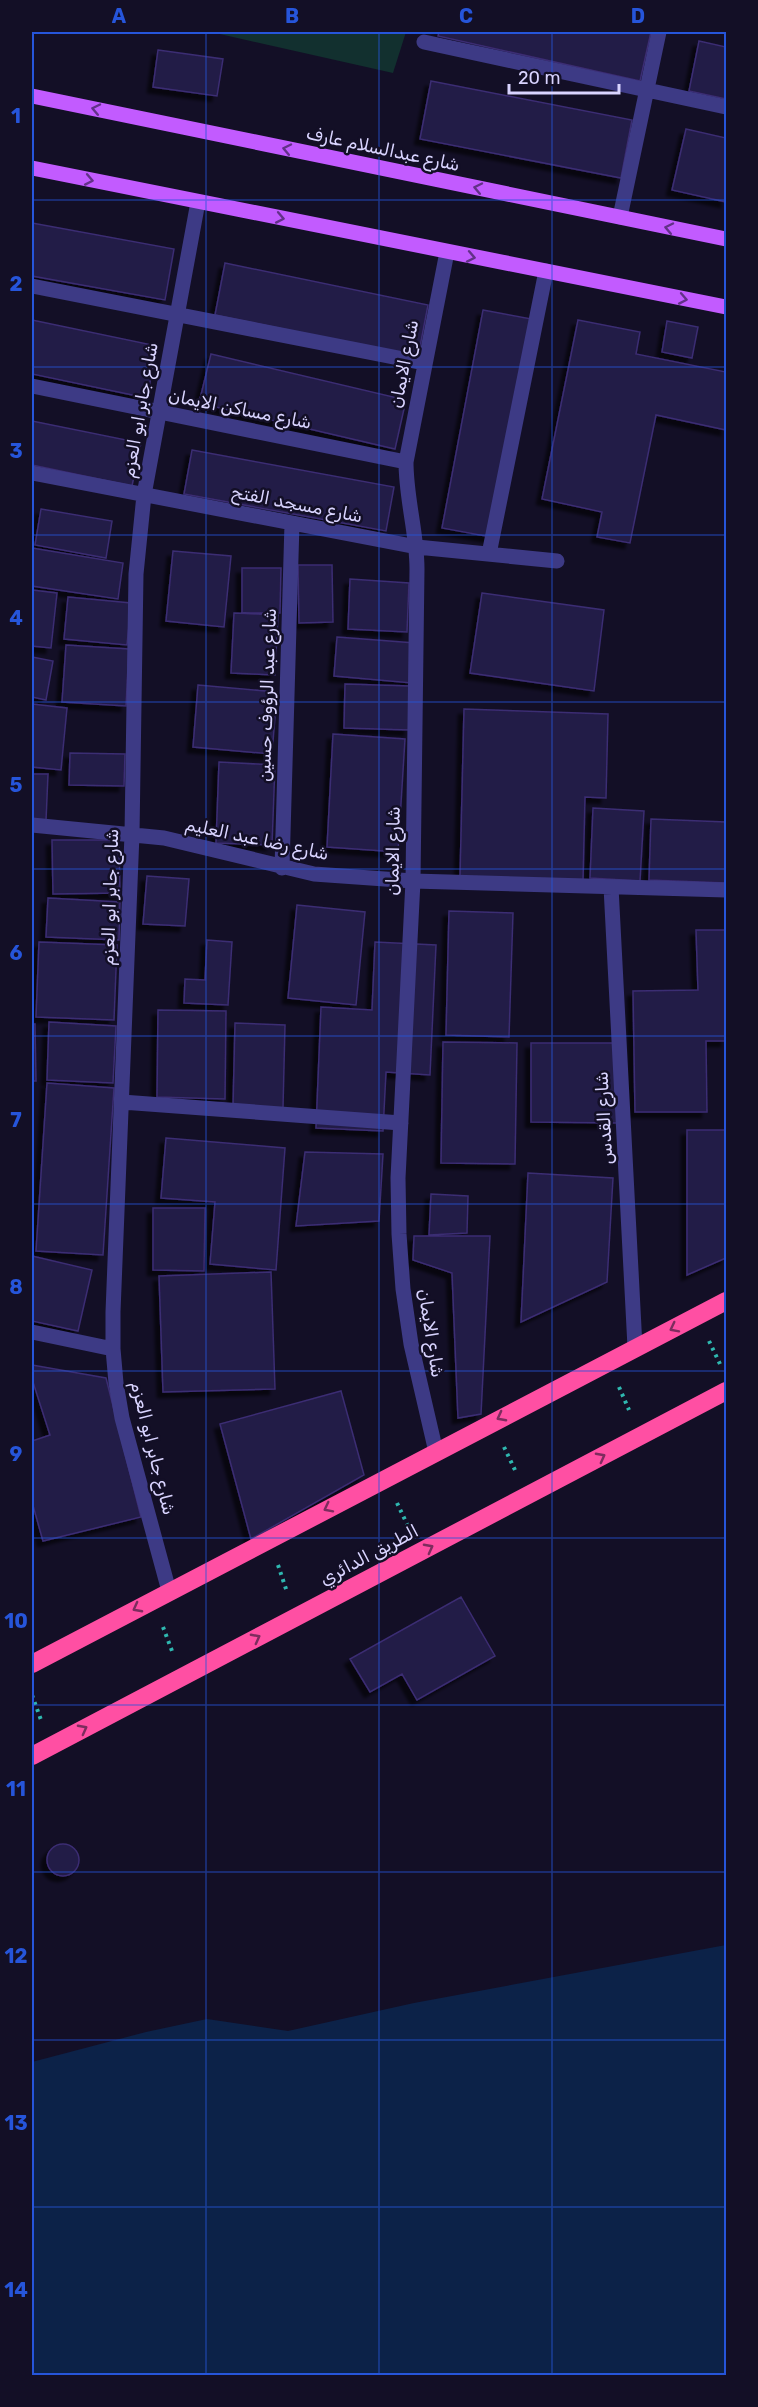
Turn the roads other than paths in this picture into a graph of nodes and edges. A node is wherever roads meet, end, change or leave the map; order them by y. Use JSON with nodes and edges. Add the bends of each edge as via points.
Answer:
{"nodes":[{"id":1,"x":659,"y":32,"type":"edge"},
{"id":2,"x":424,"y":42,"type":"dead end"},
{"id":3,"x":647,"y":90,"type":"junction"},
{"id":4,"x":32,"y":96,"type":"edge"},
{"id":5,"x":726,"y":107,"type":"edge"},
{"id":6,"x":32,"y":168,"type":"edge"},
{"id":7,"x":198,"y":202,"type":"junction"},
{"id":8,"x":620,"y":218,"type":"junction"},
{"id":9,"x":726,"y":239,"type":"edge"},
{"id":10,"x":447,"y":252,"type":"junction"},
{"id":11,"x":546,"y":271,"type":"junction"},
{"id":12,"x":32,"y":286,"type":"edge"},
{"id":13,"x":726,"y":308,"type":"edge"},
{"id":14,"x":177,"y":314,"type":"junction"},
{"id":15,"x":424,"y":363,"type":"junction"},
{"id":16,"x":32,"y":386,"type":"edge"},
{"id":17,"x":159,"y":412,"type":"junction"},
{"id":18,"x":406,"y":462,"type":"junction"},
{"id":19,"x":32,"y":473,"type":"edge"},
{"id":20,"x":144,"y":495,"type":"junction"},
{"id":21,"x":292,"y":523,"type":"junction"},
{"id":22,"x":417,"y":547,"type":"junction"},
{"id":23,"x":489,"y":554,"type":"junction"},
{"id":24,"x":557,"y":561,"type":"dead end"},
{"id":25,"x":32,"y":825,"type":"edge"},
{"id":26,"x":132,"y":834,"type":"junction"},
{"id":27,"x":282,"y":868,"type":"junction"},
{"id":28,"x":413,"y":882,"type":"junction"},
{"id":29,"x":611,"y":887,"type":"junction"},
{"id":30,"x":726,"y":890,"type":"edge"},
{"id":31,"x":122,"y":1102,"type":"junction"},
{"id":32,"x":401,"y":1123,"type":"junction"},
{"id":33,"x":726,"y":1301,"type":"edge"},
{"id":34,"x":32,"y":1332,"type":"edge"},
{"id":35,"x":635,"y":1347,"type":"junction"},
{"id":36,"x":113,"y":1349,"type":"junction"},
{"id":37,"x":726,"y":1391,"type":"edge"},
{"id":38,"x":436,"y":1452,"type":"junction"},
{"id":39,"x":169,"y":1591,"type":"junction"},
{"id":40,"x":32,"y":1664,"type":"edge"},
{"id":41,"x":32,"y":1756,"type":"edge"}],
"edges":[{"from":1,"to":3,"type":"street"},
{"from":2,"to":3,"type":"street"},
{"from":3,"to":5,"type":"street"},
{"from":3,"to":8,"type":"street"},
{"from":8,"to":4,"type":"main road","name":"شارع عبدالسلام عارف","one_way":true},
{"from":6,"to":7,"type":"main road","one_way":true},
{"from":7,"to":10,"type":"main road","one_way":true},
{"from":7,"to":14,"type":"street","name":"شارع جابر ابو العزم"},
{"from":9,"to":8,"type":"main road","name":"شارع عبدالسلام عارف","one_way":true},
{"from":10,"to":11,"type":"main road","one_way":true},
{"from":10,"to":15,"type":"street","name":"شارع الايمان"},
{"from":11,"to":13,"type":"main road","one_way":true},
{"from":11,"to":23,"type":"street"},
{"from":12,"to":14,"type":"street"},
{"from":14,"to":15,"type":"street"},
{"from":14,"to":17,"type":"street","name":"شارع جابر ابو العزم"},
{"from":15,"to":18,"type":"street","name":"شارع الايمان"},
{"from":16,"to":17,"type":"street","name":"شارع مساكن الايمان"},
{"from":17,"to":18,"type":"street","name":"شارع مساكن الايمان"},
{"from":17,"to":20,"type":"street","name":"شارع جابر ابو العزم"},
{"from":18,"to":22,"type":"street","name":"شارع الايمان","via":[[406,488]]},
{"from":19,"to":20,"type":"street","name":"شارع مسجد الفتح"},
{"from":20,"to":21,"type":"street","name":"شارع مسجد الفتح"},
{"from":20,"to":26,"type":"street","name":"شارع جابر ابو العزم","via":[[136,574]]},
{"from":21,"to":22,"type":"street","name":"شارع مسجد الفتح"},
{"from":21,"to":27,"type":"street","name":"شارع عبد الرؤوف حسين"},
{"from":22,"to":23,"type":"street","name":"شارع مسجد الفتح"},
{"from":22,"to":28,"type":"street","name":"شارع الايمان"},
{"from":23,"to":24,"type":"street","name":"شارع مسجد الفتح"},
{"from":25,"to":26,"type":"street","name":"شارع رضا عبد العليم"},
{"from":26,"to":27,"type":"street","name":"شارع رضا عبد العليم","via":[[206,847]]},
{"from":26,"to":31,"type":"street","name":"شارع جابر ابو العزم"},
{"from":27,"to":28,"type":"street","name":"شارع رضا عبد العليم"},
{"from":28,"to":29,"type":"street","name":"شارع رضا عبد العليم"},
{"from":28,"to":32,"type":"street","name":"شارع الايمان"},
{"from":29,"to":30,"type":"street","name":"شارع رضا عبد العليم"},
{"from":29,"to":35,"type":"street","name":"شارع القدس"},
{"from":31,"to":32,"type":"street"},
{"from":31,"to":36,"type":"street","name":"شارع جابر ابو العزم"},
{"from":32,"to":38,"type":"street","name":"شارع الايمان","via":[[399,1223],[403,1289]]},
{"from":33,"to":35,"type":"highway","one_way":true},
{"from":34,"to":36,"type":"street"},
{"from":35,"to":38,"type":"highway","one_way":true},
{"from":36,"to":39,"type":"street","name":"شارع جابر ابو العزم","via":[[123,1418]]},
{"from":41,"to":37,"type":"highway","name":"الطريق الدائري","one_way":true},
{"from":38,"to":39,"type":"highway","one_way":true},
{"from":39,"to":40,"type":"highway","one_way":true}]}
